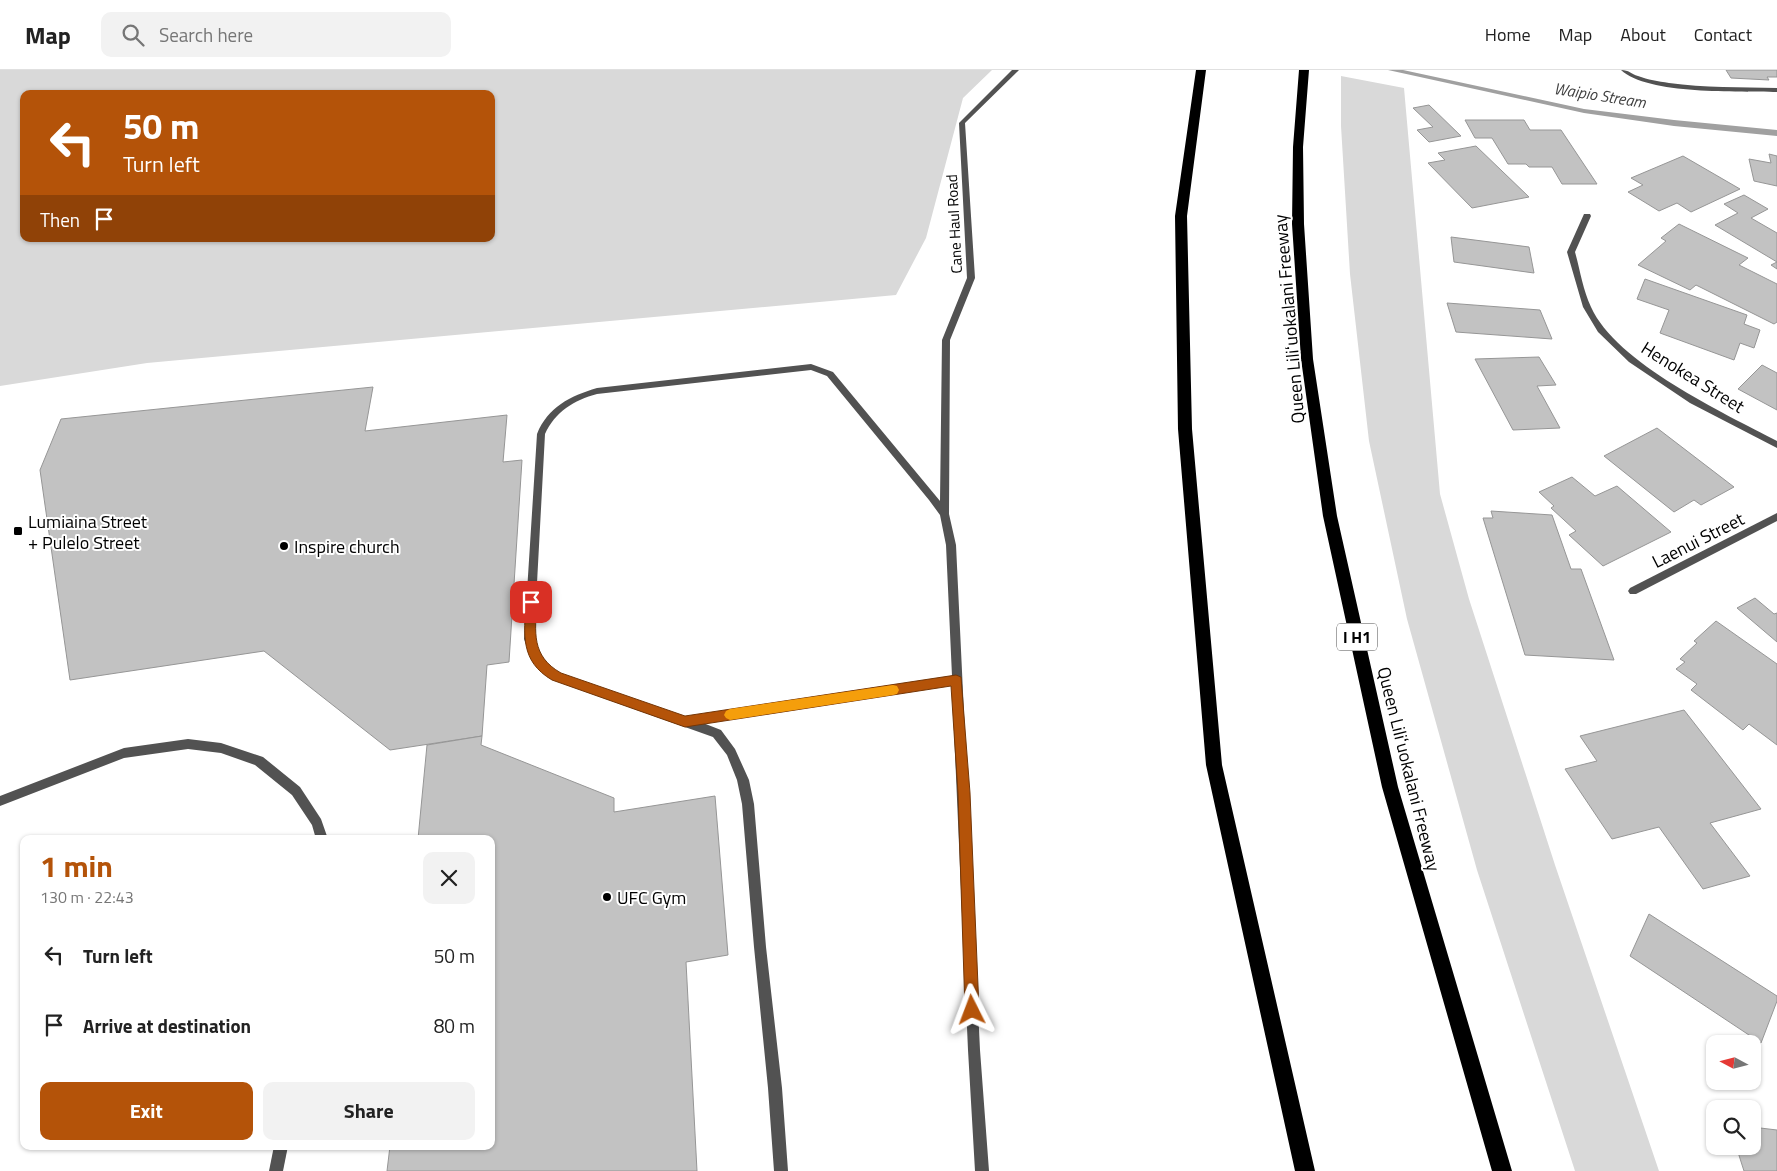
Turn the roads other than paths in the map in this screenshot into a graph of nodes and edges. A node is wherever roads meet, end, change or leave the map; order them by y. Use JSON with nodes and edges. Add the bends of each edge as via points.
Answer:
{"nodes":[{"id":1,"x":1016,"y":70,"type":"edge"},
{"id":2,"x":1304,"y":70,"type":"edge"},
{"id":3,"x":1624,"y":70,"type":"edge"},
{"id":4,"x":1199,"y":77,"type":"edge"},
{"id":5,"x":1777,"y":90,"type":"edge"},
{"id":6,"x":1587,"y":216,"type":"dead end"},
{"id":7,"x":1777,"y":445,"type":"edge"},
{"id":8,"x":944,"y":514,"type":"junction"},
{"id":9,"x":1777,"y":517,"type":"edge"},
{"id":10,"x":1633,"y":591,"type":"dead end"},
{"id":11,"x":956,"y":680,"type":"junction"},
{"id":12,"x":685,"y":721,"type":"junction"},
{"id":13,"x":0,"y":801,"type":"edge"},
{"id":14,"x":321,"y":835,"type":"edge"},
{"id":15,"x":280,"y":1150,"type":"edge"},
{"id":16,"x":276,"y":1171,"type":"edge"},
{"id":17,"x":781,"y":1171,"type":"edge"},
{"id":18,"x":982,"y":1171,"type":"edge"},
{"id":19,"x":1305,"y":1171,"type":"edge"},
{"id":20,"x":1502,"y":1171,"type":"edge"}],
"edges":[{"from":1,"to":8,"type":"street","name":"Cane Haul Road","via":[[962,123],[971,278],[946,340]]},
{"from":2,"to":20,"type":"highway","name":"Queen Liliʻuokalani Freeway","number":"I H1","via":[[1298,147],[1298,224],[1307,360],[1330,516],[1390,787]]},
{"from":3,"to":5,"type":"street","via":[[1640,81],[1661,85]]},
{"from":4,"to":19,"type":"highway","via":[[1181,216],[1184,420],[1214,765]]},
{"from":6,"to":7,"type":"street","name":"Henokea Street","via":[[1571,252],[1588,307],[1601,330],[1632,360],[1693,401]]},
{"from":8,"to":11,"type":"street","via":[[951,545]]},
{"from":8,"to":12,"type":"street","via":[[837,382],[821,369],[798,368],[597,391],[579,396],[557,410],[541,434],[529,639],[532,650],[542,665],[557,676]]},
{"from":9,"to":10,"type":"street","name":"Laenui Street"},
{"from":11,"to":12,"type":"street"},
{"from":11,"to":18,"type":"street"},
{"from":12,"to":17,"type":"street","via":[[717,733],[731,752],[743,780],[748,804]]},
{"from":13,"to":14,"type":"street","via":[[124,753],[188,744],[221,748],[259,761],[296,791],[318,823]]},
{"from":15,"to":16,"type":"street"}]}
